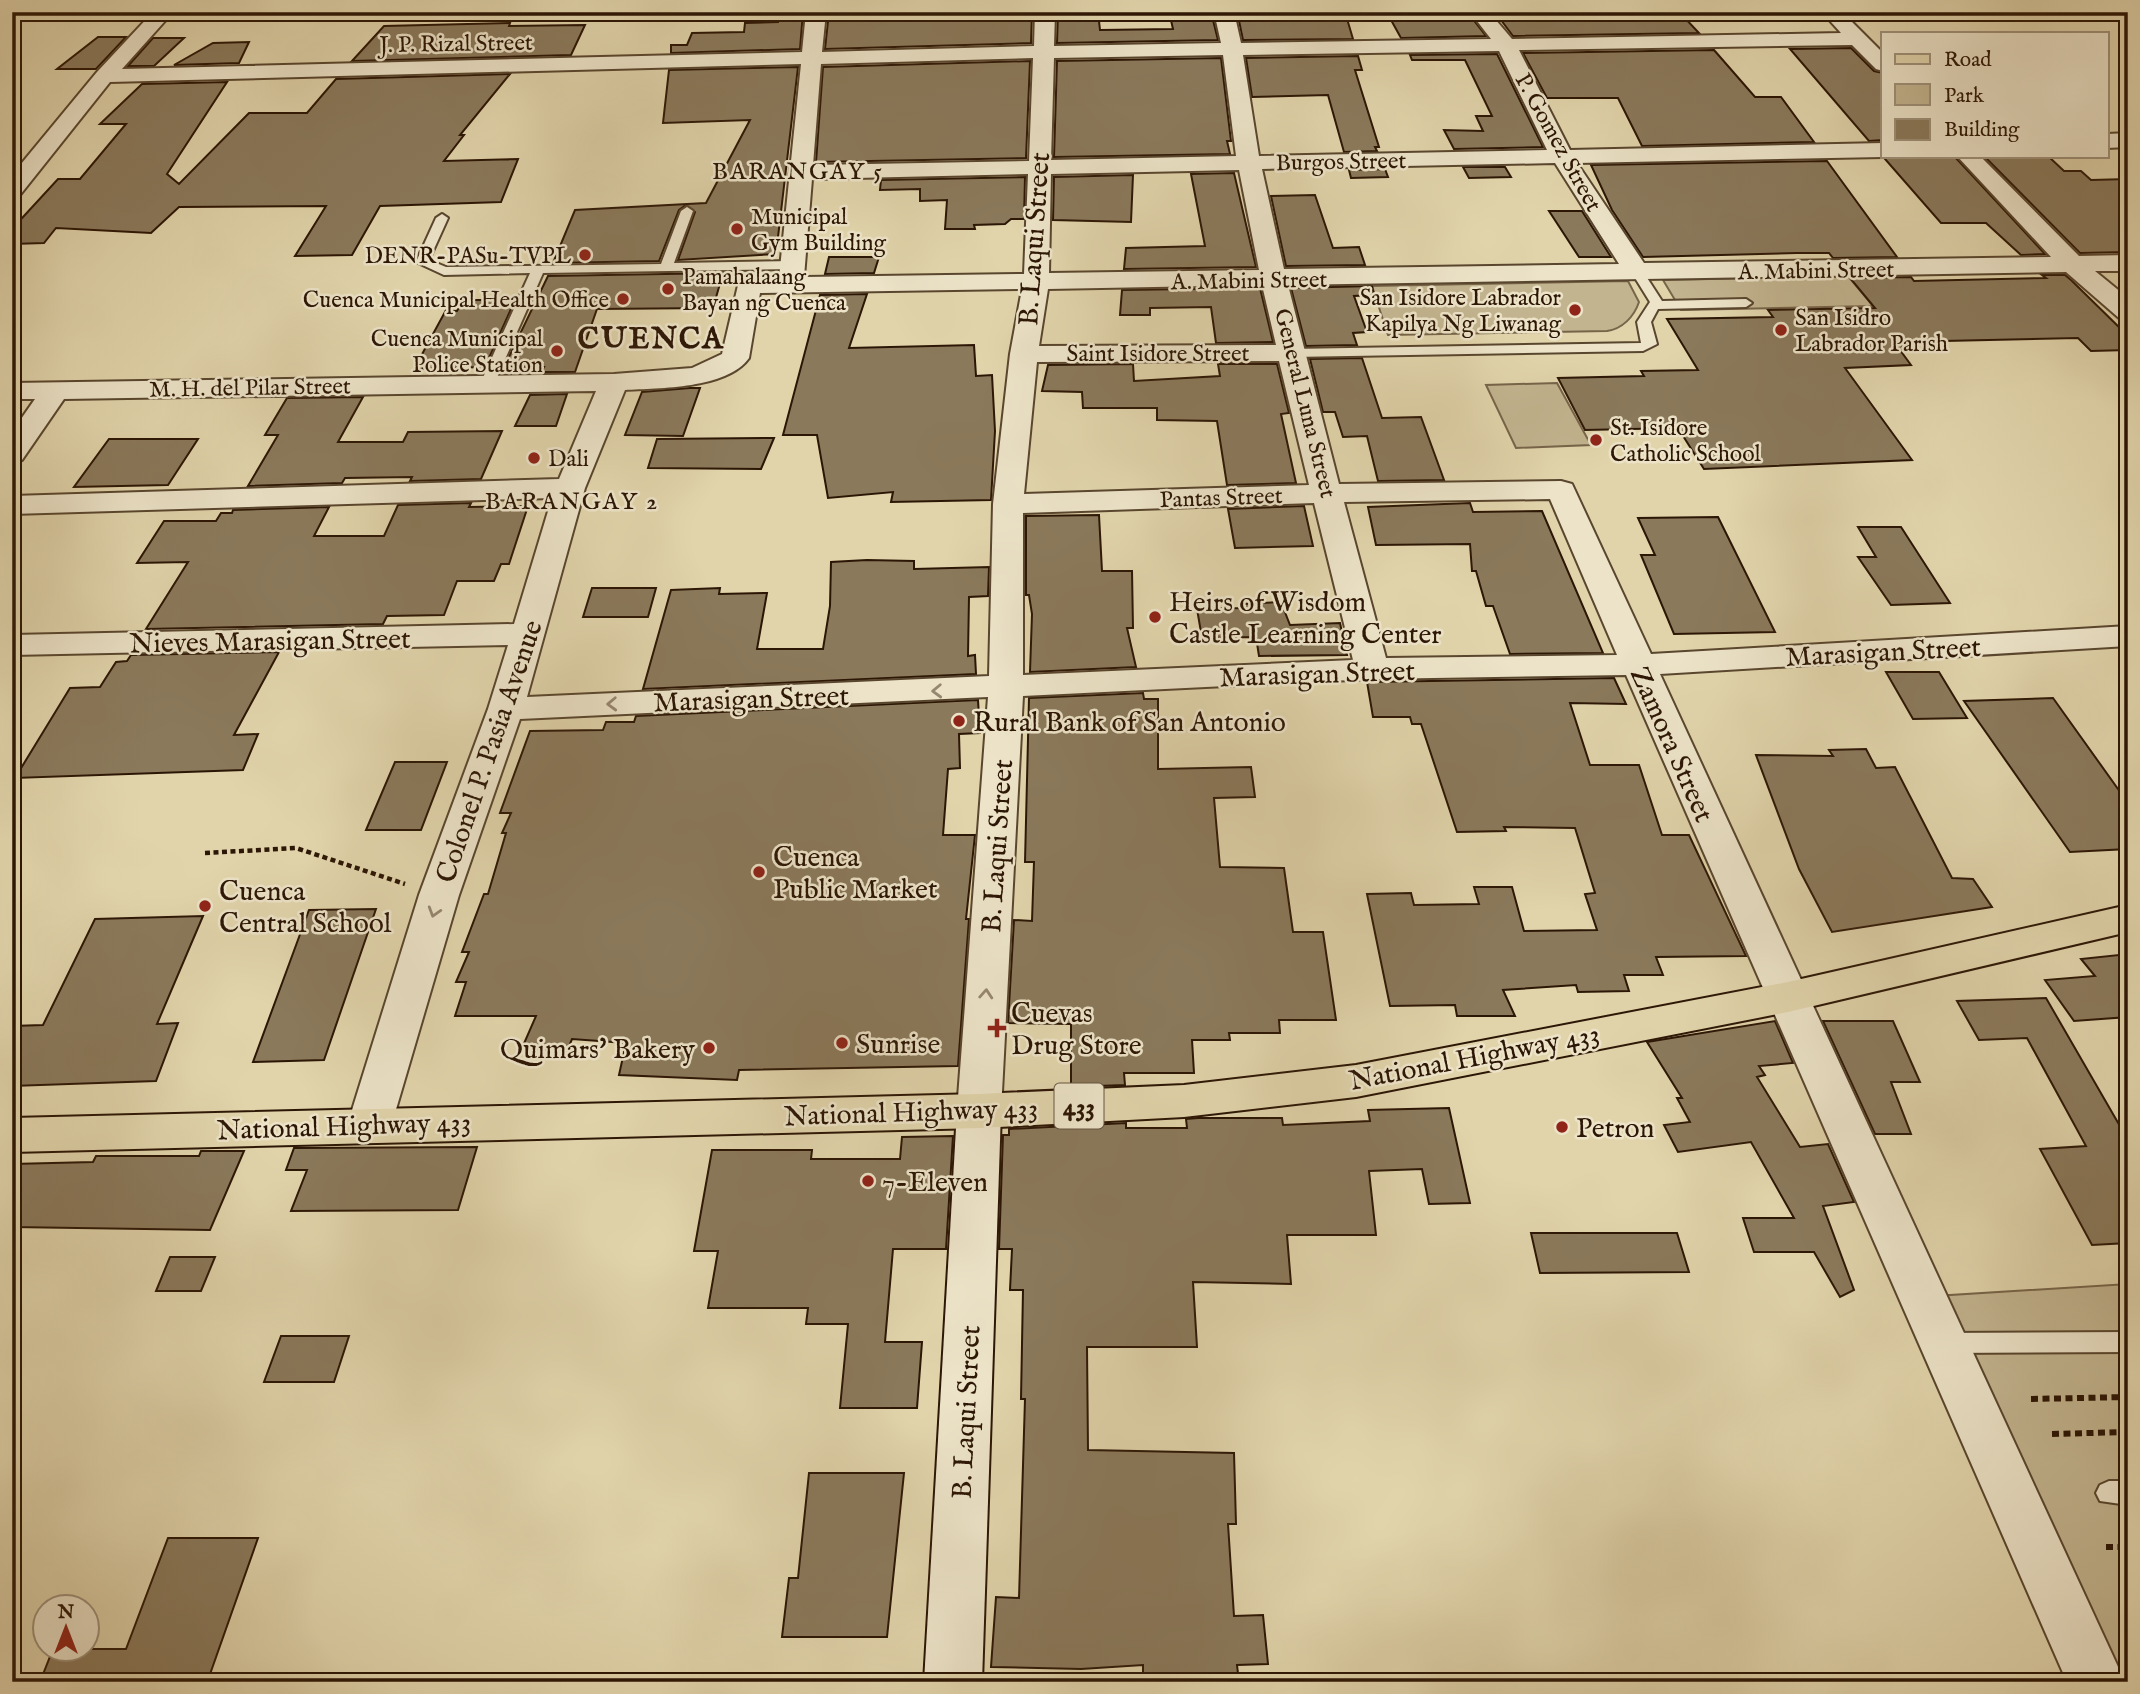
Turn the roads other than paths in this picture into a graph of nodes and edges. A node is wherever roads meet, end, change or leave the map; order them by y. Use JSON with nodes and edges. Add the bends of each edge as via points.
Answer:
{"nodes":[{"id":1,"x":164,"y":12,"type":"edge"},
{"id":2,"x":816,"y":12,"type":"edge"},
{"id":3,"x":1045,"y":12,"type":"edge"},
{"id":4,"x":1224,"y":12,"type":"edge"},
{"id":5,"x":1479,"y":12,"type":"edge"},
{"id":6,"x":1831,"y":12,"type":"edge"},
{"id":7,"x":1858,"y":39,"type":"junction"},
{"id":8,"x":1505,"y":43,"type":"junction"},
{"id":9,"x":1235,"y":50,"type":"junction"},
{"id":10,"x":1046,"y":52,"type":"junction"},
{"id":11,"x":811,"y":59,"type":"junction"},
{"id":12,"x":1881,"y":63,"type":"edge"},
{"id":13,"x":104,"y":76,"type":"junction"},
{"id":14,"x":2128,"y":140,"type":"edge"},
{"id":15,"x":2108,"y":141,"type":"edge"},
{"id":16,"x":1881,"y":150,"type":"edge"},
{"id":17,"x":1970,"y":158,"type":"edge"},
{"id":18,"x":1563,"y":159,"type":"junction"},
{"id":19,"x":1249,"y":162,"type":"junction"},
{"id":20,"x":1038,"y":168,"type":"junction"},
{"id":21,"x":800,"y":172,"type":"junction"},
{"id":22,"x":12,"y":190,"type":"edge"},
{"id":23,"x":687,"y":211,"type":"dead end"},
{"id":24,"x":442,"y":218,"type":"dead end"},
{"id":25,"x":2128,"y":263,"type":"edge"},
{"id":26,"x":2073,"y":264,"type":"junction"},
{"id":27,"x":666,"y":267,"type":"junction"},
{"id":28,"x":538,"y":269,"type":"junction"},
{"id":29,"x":1638,"y":273,"type":"junction"},
{"id":30,"x":793,"y":275,"type":"junction"},
{"id":31,"x":1276,"y":279,"type":"junction"},
{"id":32,"x":1036,"y":283,"type":"junction"},
{"id":33,"x":748,"y":286,"type":"joint"},
{"id":34,"x":1746,"y":303,"type":"dead end"},
{"id":35,"x":1656,"y":305,"type":"junction"},
{"id":36,"x":2128,"y":312,"type":"edge"},
{"id":37,"x":1291,"y":353,"type":"junction"},
{"id":38,"x":1024,"y":354,"type":"junction"},
{"id":39,"x":488,"y":382,"type":"junction"},
{"id":40,"x":614,"y":382,"type":"junction"},
{"id":41,"x":12,"y":391,"type":"edge"},
{"id":42,"x":55,"y":391,"type":"junction"},
{"id":43,"x":12,"y":454,"type":"edge"},
{"id":44,"x":570,"y":488,"type":"junction"},
{"id":45,"x":1561,"y":490,"type":"joint"},
{"id":46,"x":1328,"y":493,"type":"junction"},
{"id":47,"x":1008,"y":504,"type":"junction"},
{"id":48,"x":12,"y":505,"type":"edge"},
{"id":49,"x":528,"y":634,"type":"junction"},
{"id":50,"x":2128,"y":636,"type":"edge"},
{"id":51,"x":12,"y":646,"type":"edge"},
{"id":52,"x":1637,"y":665,"type":"junction"},
{"id":53,"x":1373,"y":669,"type":"junction"},
{"id":54,"x":1006,"y":688,"type":"junction"},
{"id":55,"x":506,"y":709,"type":"junction"},
{"id":56,"x":2128,"y":918,"type":"edge"},
{"id":57,"x":1788,"y":997,"type":"junction"},
{"id":58,"x":979,"y":1111,"type":"junction"},
{"id":59,"x":370,"y":1123,"type":"junction"},
{"id":60,"x":12,"y":1135,"type":"edge"},
{"id":61,"x":2128,"y":1342,"type":"edge"},
{"id":62,"x":1941,"y":1343,"type":"junction"},
{"id":63,"x":953,"y":1682,"type":"edge"},
{"id":64,"x":2096,"y":1682,"type":"edge"}],
"edges":[{"from":1,"to":13,"type":"street"},
{"from":2,"to":11,"type":"street"},
{"from":3,"to":10,"type":"street","name":"B. Laqui Street"},
{"from":4,"to":9,"type":"street","name":"General Luna Street"},
{"from":5,"to":8,"type":"street","name":"P. Gomez Street"},
{"from":6,"to":7,"type":"street"},
{"from":7,"to":8,"type":"street","name":"J. P. Rizal Street"},
{"from":7,"to":12,"type":"street"},
{"from":8,"to":9,"type":"street","name":"J. P. Rizal Street"},
{"from":8,"to":18,"type":"street","name":"P. Gomez Street"},
{"from":9,"to":10,"type":"street","name":"J. P. Rizal Street"},
{"from":9,"to":19,"type":"street","name":"General Luna Street"},
{"from":10,"to":11,"type":"street","name":"J. P. Rizal Street"},
{"from":10,"to":20,"type":"street","name":"B. Laqui Street"},
{"from":11,"to":13,"type":"street","name":"J. P. Rizal Street"},
{"from":11,"to":21,"type":"street"},
{"from":13,"to":22,"type":"street"},
{"from":14,"to":15,"type":"street"},
{"from":16,"to":18,"type":"street","name":"Burgos Street"},
{"from":17,"to":26,"type":"street"},
{"from":18,"to":19,"type":"street","name":"Burgos Street"},
{"from":18,"to":29,"type":"street","name":"P. Gomez Street"},
{"from":19,"to":20,"type":"street","name":"Burgos Street"},
{"from":19,"to":31,"type":"street","name":"General Luna Street"},
{"from":20,"to":21,"type":"street","name":"Burgos Street"},
{"from":20,"to":32,"type":"street","name":"B. Laqui Street"},
{"from":21,"to":30,"type":"street"},
{"from":23,"to":27,"type":"lane"},
{"from":24,"to":28,"type":"lane","via":[[422,262],[444,271]]},
{"from":25,"to":26,"type":"street","name":"A. Mabini Street"},
{"from":26,"to":29,"type":"street","name":"A. Mabini Street"},
{"from":26,"to":36,"type":"street"},
{"from":27,"to":28,"type":"lane"},
{"from":27,"to":30,"type":"lane"},
{"from":28,"to":39,"type":"lane"},
{"from":29,"to":31,"type":"street","name":"A. Mabini Street"},
{"from":29,"to":35,"type":"lane"},
{"from":30,"to":32,"type":"street","name":"A. Mabini Street"},
{"from":30,"to":33,"type":"street","name":"A. Mabini Street"},
{"from":31,"to":32,"type":"street","name":"A. Mabini Street"},
{"from":31,"to":37,"type":"street","name":"General Luna Street"},
{"from":32,"to":38,"type":"street","name":"B. Laqui Street"},
{"from":33,"to":40,"type":"street","name":"M. H. del Pilar Street","via":[[735,358],[724,366],[685,377]]},
{"from":34,"to":35,"type":"lane"},
{"from":35,"to":37,"type":"lane","via":[[1644,322],[1650,344],[1643,347]]},
{"from":37,"to":38,"type":"street","name":"Saint Isidore Street"},
{"from":37,"to":46,"type":"street","name":"General Luna Street"},
{"from":38,"to":47,"type":"street","name":"B. Laqui Street"},
{"from":39,"to":40,"type":"street","name":"M. H. del Pilar Street"},
{"from":39,"to":42,"type":"street","name":"M. H. del Pilar Street"},
{"from":40,"to":44,"type":"street","name":"Colonel P. Pasia Avenue"},
{"from":41,"to":42,"type":"street","name":"M. H. del Pilar Street"},
{"from":42,"to":43,"type":"street"},
{"from":44,"to":48,"type":"street"},
{"from":44,"to":49,"type":"street","name":"Colonel P. Pasia Avenue"},
{"from":45,"to":46,"type":"street","name":"Pantas Street"},
{"from":45,"to":52,"type":"street","name":"Zamora Street"},
{"from":46,"to":47,"type":"street","name":"Pantas Street"},
{"from":46,"to":53,"type":"street","name":"General Luna Street"},
{"from":47,"to":54,"type":"street","name":"B. Laqui Street"},
{"from":49,"to":51,"type":"street","name":"Nieves Marasigan Street"},
{"from":49,"to":55,"type":"street","name":"Colonel P. Pasia Avenue"},
{"from":50,"to":52,"type":"street","name":"Marasigan Street"},
{"from":52,"to":53,"type":"street","name":"Marasigan Street"},
{"from":52,"to":57,"type":"street","name":"Zamora Street"},
{"from":53,"to":54,"type":"street","name":"Marasigan Street"},
{"from":54,"to":55,"type":"street","name":"Marasigan Street","one_way":true},
{"from":58,"to":54,"type":"street","name":"B. Laqui Street","one_way":true},
{"from":55,"to":59,"type":"street","name":"Colonel P. Pasia Avenue","one_way":true,"via":[[439,895]]},
{"from":56,"to":57,"type":"main road","name":"National Highway 433","number":"433"},
{"from":57,"to":58,"type":"main road","name":"National Highway 433","number":"433","via":[[1356,1081],[1184,1101]]},
{"from":57,"to":62,"type":"street","name":"Zamora Street"},
{"from":58,"to":59,"type":"main road","name":"National Highway 433","number":"433"},
{"from":58,"to":63,"type":"street","name":"B. Laqui Street"},
{"from":59,"to":60,"type":"main road","name":"National Highway 433","number":"433"},
{"from":61,"to":62,"type":"lane"},
{"from":62,"to":64,"type":"street","name":"Zamora Street"}]}
